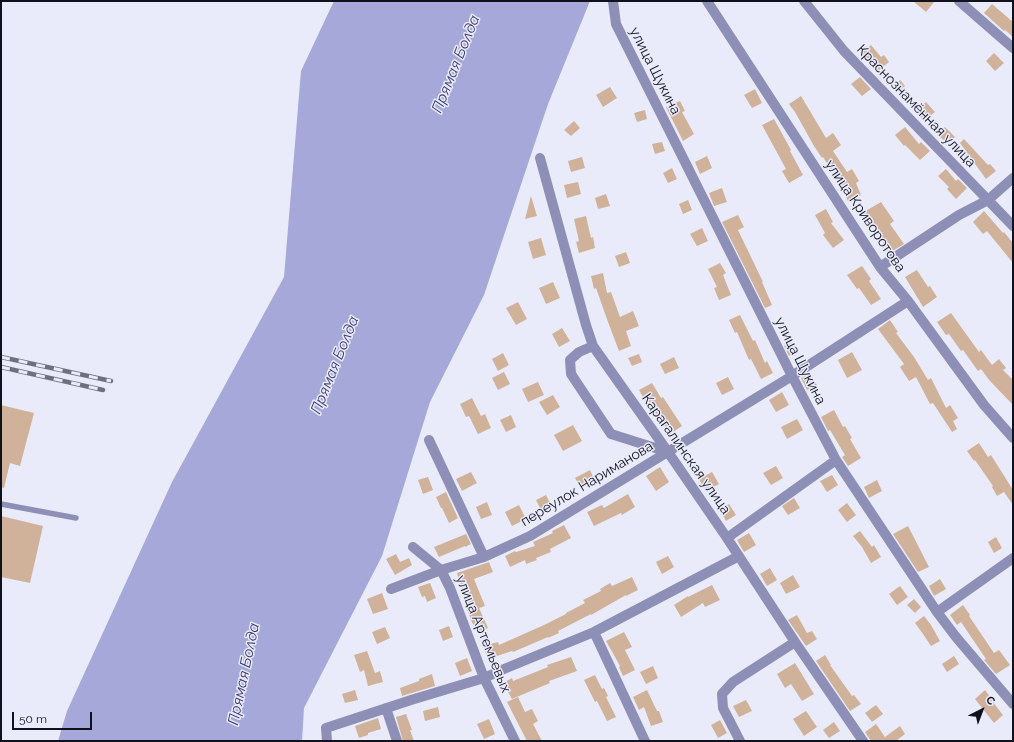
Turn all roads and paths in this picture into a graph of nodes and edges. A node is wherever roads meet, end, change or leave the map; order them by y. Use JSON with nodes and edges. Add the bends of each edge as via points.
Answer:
{"nodes":[{"id":1,"x":613,"y":1,"type":"edge"},
{"id":2,"x":707,"y":1,"type":"edge"},
{"id":3,"x":804,"y":1,"type":"edge"},
{"id":4,"x":959,"y":1,"type":"edge"},
{"id":5,"x":1013,"y":48,"type":"edge"},
{"id":6,"x":540,"y":158,"type":"dead end"},
{"id":7,"x":1013,"y":178,"type":"edge"},
{"id":8,"x":988,"y":200,"type":"junction"},
{"id":9,"x":1013,"y":226,"type":"edge"},
{"id":10,"x":880,"y":267,"type":"junction"},
{"id":11,"x":908,"y":301,"type":"junction"},
{"id":12,"x":593,"y":346,"type":"junction"},
{"id":13,"x":792,"y":376,"type":"junction"},
{"id":14,"x":1013,"y":438,"type":"edge"},
{"id":15,"x":429,"y":440,"type":"dead end"},
{"id":16,"x":668,"y":452,"type":"junction"},
{"id":17,"x":836,"y":460,"type":"junction"},
{"id":18,"x":1,"y":504,"type":"edge"},
{"id":19,"x":76,"y":518,"type":"dead end"},
{"id":20,"x":727,"y":538,"type":"junction"},
{"id":21,"x":413,"y":547,"type":"dead end"},
{"id":22,"x":739,"y":556,"type":"junction"},
{"id":23,"x":484,"y":557,"type":"junction"},
{"id":24,"x":1013,"y":558,"type":"edge"},
{"id":25,"x":441,"y":570,"type":"junction"},
{"id":26,"x":390,"y":589,"type":"dead end"},
{"id":27,"x":937,"y":612,"type":"junction"},
{"id":28,"x":594,"y":632,"type":"junction"},
{"id":29,"x":795,"y":642,"type":"junction"},
{"id":30,"x":484,"y":678,"type":"junction"},
{"id":31,"x":1013,"y":704,"type":"edge"},
{"id":32,"x":386,"y":708,"type":"junction"},
{"id":33,"x":328,"y":741,"type":"edge"},
{"id":34,"x":397,"y":741,"type":"edge"},
{"id":35,"x":516,"y":741,"type":"edge"},
{"id":36,"x":645,"y":741,"type":"edge"},
{"id":37,"x":740,"y":741,"type":"edge"},
{"id":38,"x":863,"y":741,"type":"edge"}],
"edges":[{"from":1,"to":13,"type":"street","name":"улица Щукина","via":[[616,24]]},
{"from":2,"to":10,"type":"street","name":"улица Криворотова"},
{"from":3,"to":8,"type":"street","name":"Краснознамённая улица","via":[[844,51]]},
{"from":4,"to":5,"type":"street"},
{"from":6,"to":12,"type":"street","name":"Карагалинская улица"},
{"from":7,"to":8,"type":"street"},
{"from":8,"to":9,"type":"street","name":"Краснознамённая улица"},
{"from":8,"to":10,"type":"street","via":[[959,215]]},
{"from":10,"to":11,"type":"street","name":"улица Криворотова"},
{"from":11,"to":13,"type":"street","name":"переулок Нариманова"},
{"from":11,"to":14,"type":"street","name":"улица Криворотова","via":[[984,405]]},
{"from":12,"to":16,"type":"street","name":"Карагалинская улица"},
{"from":12,"to":16,"type":"street","via":[[579,352],[570,360],[571,374],[611,434]]},
{"from":13,"to":16,"type":"street","name":"переулок Нариманова"},
{"from":13,"to":17,"type":"street","name":"улица Щукина"},
{"from":15,"to":23,"type":"street"},
{"from":16,"to":20,"type":"street","name":"Карагалинская улица"},
{"from":16,"to":23,"type":"street","name":"переулок Нариманова","via":[[530,536]]},
{"from":17,"to":20,"type":"street"},
{"from":17,"to":27,"type":"street","name":"улица Щукина"},
{"from":18,"to":19,"type":"lane"},
{"from":20,"to":22,"type":"street","name":"Карагалинская улица"},
{"from":21,"to":25,"type":"street","name":"улица Артемьевых"},
{"from":22,"to":28,"type":"street"},
{"from":22,"to":29,"type":"street","name":"Карагалинская улица"},
{"from":23,"to":25,"type":"street","name":"переулок Нариманова"},
{"from":24,"to":27,"type":"street"},
{"from":25,"to":26,"type":"street","name":"переулок Нариманова"},
{"from":25,"to":30,"type":"street","name":"улица Артемьевых"},
{"from":27,"to":31,"type":"street","name":"улица Щукина"},
{"from":28,"to":30,"type":"street"},
{"from":28,"to":36,"type":"street"},
{"from":29,"to":37,"type":"street","via":[[732,682],[722,694],[723,708]]},
{"from":29,"to":38,"type":"street","name":"Карагалинская улица"},
{"from":30,"to":32,"type":"street"},
{"from":30,"to":35,"type":"street","name":"улица Артемьевых"},
{"from":32,"to":33,"type":"street","via":[[326,728]]},
{"from":32,"to":34,"type":"street"}]}
